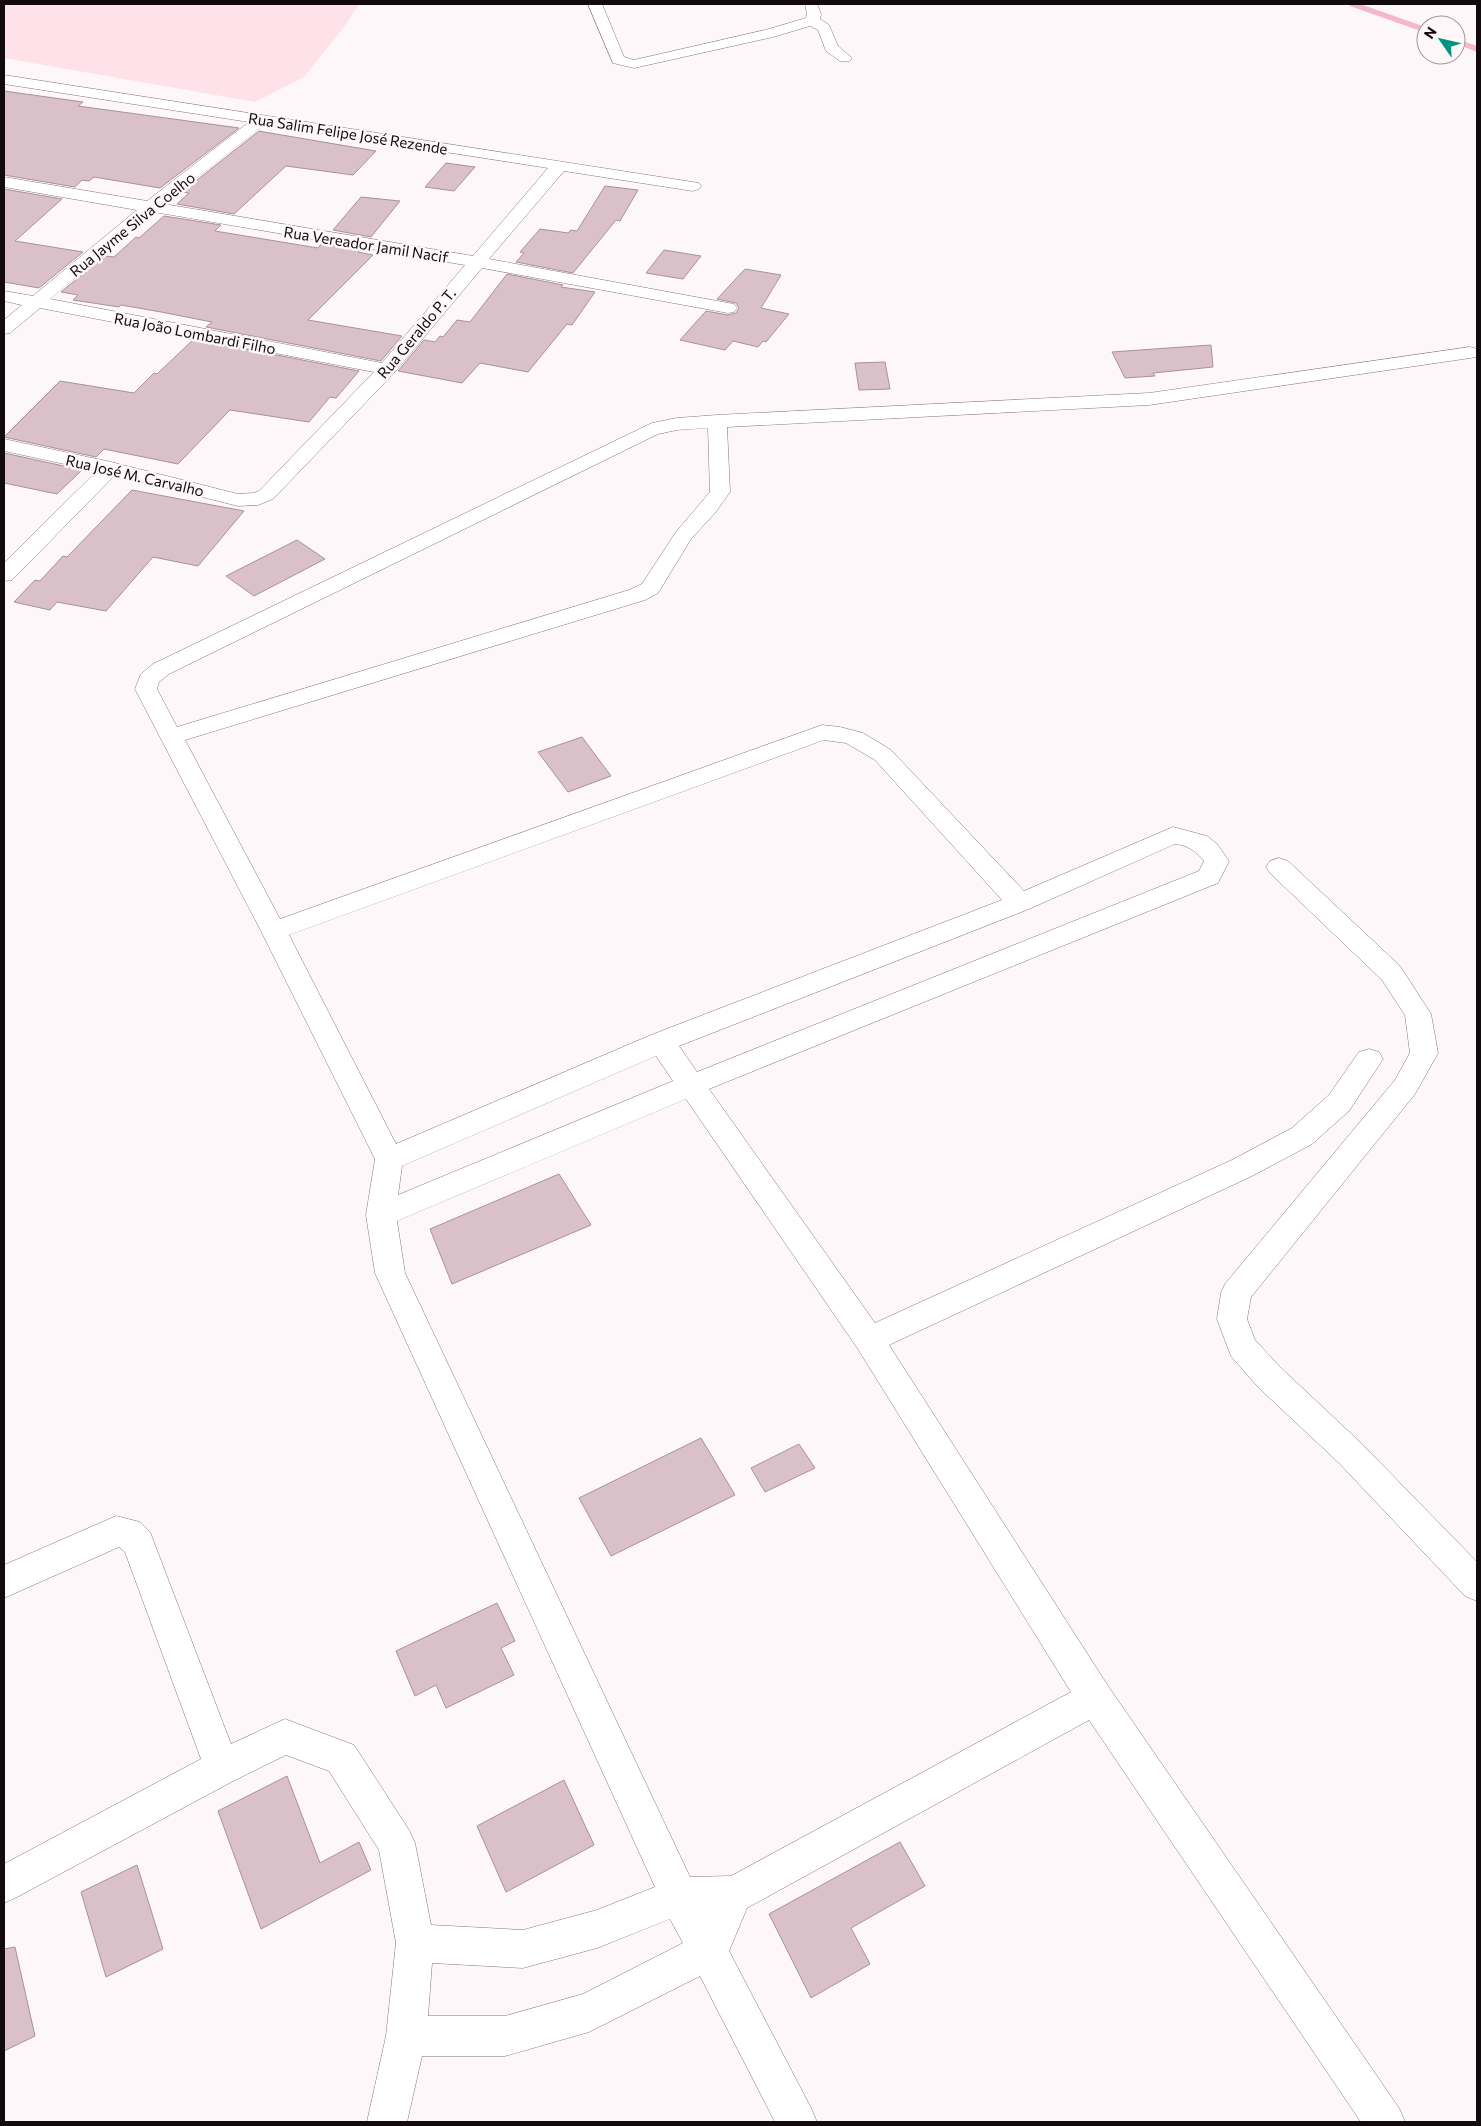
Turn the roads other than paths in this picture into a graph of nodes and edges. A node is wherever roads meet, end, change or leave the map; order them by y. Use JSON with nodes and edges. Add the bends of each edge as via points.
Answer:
{"nodes":[{"id":1,"x":596,"y":4,"type":"edge"},
{"id":2,"x":811,"y":4,"type":"edge"},
{"id":3,"x":812,"y":21,"type":"junction"},
{"id":4,"x":845,"y":58,"type":"dead end"},
{"id":5,"x":4,"y":79,"type":"edge"},
{"id":6,"x":261,"y":120,"type":"junction"},
{"id":7,"x":559,"y":166,"type":"junction"},
{"id":8,"x":4,"y":182,"type":"edge"},
{"id":9,"x":693,"y":186,"type":"dead end"},
{"id":10,"x":149,"y":208,"type":"junction"},
{"id":11,"x":476,"y":262,"type":"junction"},
{"id":12,"x":4,"y":296,"type":"edge"},
{"id":13,"x":36,"y":302,"type":"junction"},
{"id":14,"x":728,"y":308,"type":"dead end"},
{"id":15,"x":4,"y":329,"type":"edge"},
{"id":16,"x":1470,"y":352,"type":"dead end"},
{"id":17,"x":387,"y":369,"type":"junction"},
{"id":18,"x":717,"y":421,"type":"junction"},
{"id":19,"x":4,"y":445,"type":"edge"},
{"id":20,"x":111,"y":468,"type":"junction"},
{"id":21,"x":266,"y":495,"type":"joint"},
{"id":22,"x":4,"y":575,"type":"edge"},
{"id":23,"x":172,"y":736,"type":"junction"},
{"id":24,"x":1279,"y":867,"type":"dead end"},
{"id":25,"x":1020,"y":903,"type":"junction"},
{"id":26,"x":274,"y":931,"type":"junction"},
{"id":27,"x":661,"y":1042,"type":"junction"},
{"id":28,"x":1369,"y":1059,"type":"dead end"},
{"id":29,"x":692,"y":1084,"type":"junction"},
{"id":30,"x":390,"y":1159,"type":"junction"},
{"id":31,"x":381,"y":1215,"type":"junction"},
{"id":32,"x":869,"y":1340,"type":"junction"},
{"id":33,"x":4,"y":1582,"type":"edge"},
{"id":34,"x":1477,"y":1585,"type":"edge"},
{"id":35,"x":1095,"y":1698,"type":"junction"},
{"id":36,"x":222,"y":1767,"type":"junction"},
{"id":37,"x":4,"y":1884,"type":"edge"},
{"id":38,"x":734,"y":1895,"type":"junction"},
{"id":39,"x":679,"y":1896,"type":"junction"},
{"id":40,"x":415,"y":1943,"type":"junction"},
{"id":41,"x":709,"y":1951,"type":"junction"},
{"id":42,"x":406,"y":2036,"type":"junction"},
{"id":43,"x":386,"y":2122,"type":"edge"},
{"id":44,"x":797,"y":2122,"type":"edge"},
{"id":45,"x":1385,"y":2122,"type":"edge"}],
"edges":[{"from":1,"to":3,"type":"street","via":[[618,60],[634,64]]},
{"from":2,"to":3,"type":"street"},
{"from":3,"to":4,"type":"street","via":[[824,28],[832,48]]},
{"from":5,"to":6,"type":"street","name":"Rua Salim Felipe José Rezende"},
{"from":6,"to":7,"type":"street","name":"Rua Salim Felipe José Rezende"},
{"from":6,"to":10,"type":"street","name":"Rua Jayme Silva Coelho"},
{"from":7,"to":9,"type":"street","name":"Rua Salim Felipe José Rezende"},
{"from":7,"to":11,"type":"street","name":"Rua Geraldo P. T."},
{"from":8,"to":10,"type":"street","name":"Rua Vereador Jamil Nacif"},
{"from":10,"to":11,"type":"street","name":"Rua Vereador Jamil Nacif"},
{"from":10,"to":13,"type":"street","name":"Rua Jayme Silva Coelho"},
{"from":11,"to":14,"type":"street","name":"Rua Vereador Jamil Nacif"},
{"from":11,"to":17,"type":"street","name":"Rua Geraldo P. T."},
{"from":12,"to":13,"type":"street","name":"Rua João Lombardi Filho"},
{"from":13,"to":15,"type":"street","name":"Rua Jayme Silva Coelho"},
{"from":13,"to":17,"type":"street","name":"Rua João Lombardi Filho"},
{"from":16,"to":18,"type":"street","via":[[1149,399]]},
{"from":17,"to":21,"type":"street","name":"Rua Geraldo P. T."},
{"from":18,"to":23,"type":"street","via":[[720,492],[683,536],[650,588],[637,595]]},
{"from":18,"to":23,"type":"street","via":[[652,429],[161,668],[149,679],[146,689]]},
{"from":19,"to":20,"type":"street","name":"Rua José M. Carvalho"},
{"from":20,"to":21,"type":"street","name":"Rua José M. Carvalho","via":[[238,500],[258,499]]},
{"from":20,"to":22,"type":"street"},
{"from":23,"to":26,"type":"street"},
{"from":24,"to":34,"type":"street","via":[[1391,973],[1418,1014],[1424,1053],[1405,1087],[1236,1293],[1232,1319],[1242,1347],[1269,1377],[1350,1453]]},
{"from":25,"to":26,"type":"street","via":[[883,755],[862,740],[822,732]]},
{"from":25,"to":27,"type":"street"},
{"from":25,"to":29,"type":"street","via":[[1173,835],[1202,843],[1217,861],[1209,877]]},
{"from":26,"to":30,"type":"street"},
{"from":27,"to":29,"type":"street"},
{"from":27,"to":30,"type":"street"},
{"from":28,"to":32,"type":"street","via":[[1339,1103],[1302,1136],[1242,1168]]},
{"from":29,"to":31,"type":"street"},
{"from":29,"to":32,"type":"street"},
{"from":30,"to":31,"type":"street"},
{"from":31,"to":39,"type":"street","via":[[390,1273]]},
{"from":32,"to":35,"type":"street"},
{"from":33,"to":36,"type":"street","via":[[116,1531],[128,1533],[138,1543]]},
{"from":35,"to":38,"type":"street"},
{"from":35,"to":45,"type":"street"},
{"from":36,"to":37,"type":"street"},
{"from":36,"to":40,"type":"street","via":[[285,1737],[341,1758],[396,1843]]},
{"from":38,"to":39,"type":"street"},
{"from":38,"to":41,"type":"street"},
{"from":39,"to":40,"type":"street","via":[[597,1929],[523,1949]]},
{"from":39,"to":41,"type":"street"},
{"from":40,"to":42,"type":"street"},
{"from":41,"to":42,"type":"street","via":[[589,2012],[505,2036]]},
{"from":41,"to":44,"type":"street"},
{"from":42,"to":43,"type":"street"}]}
